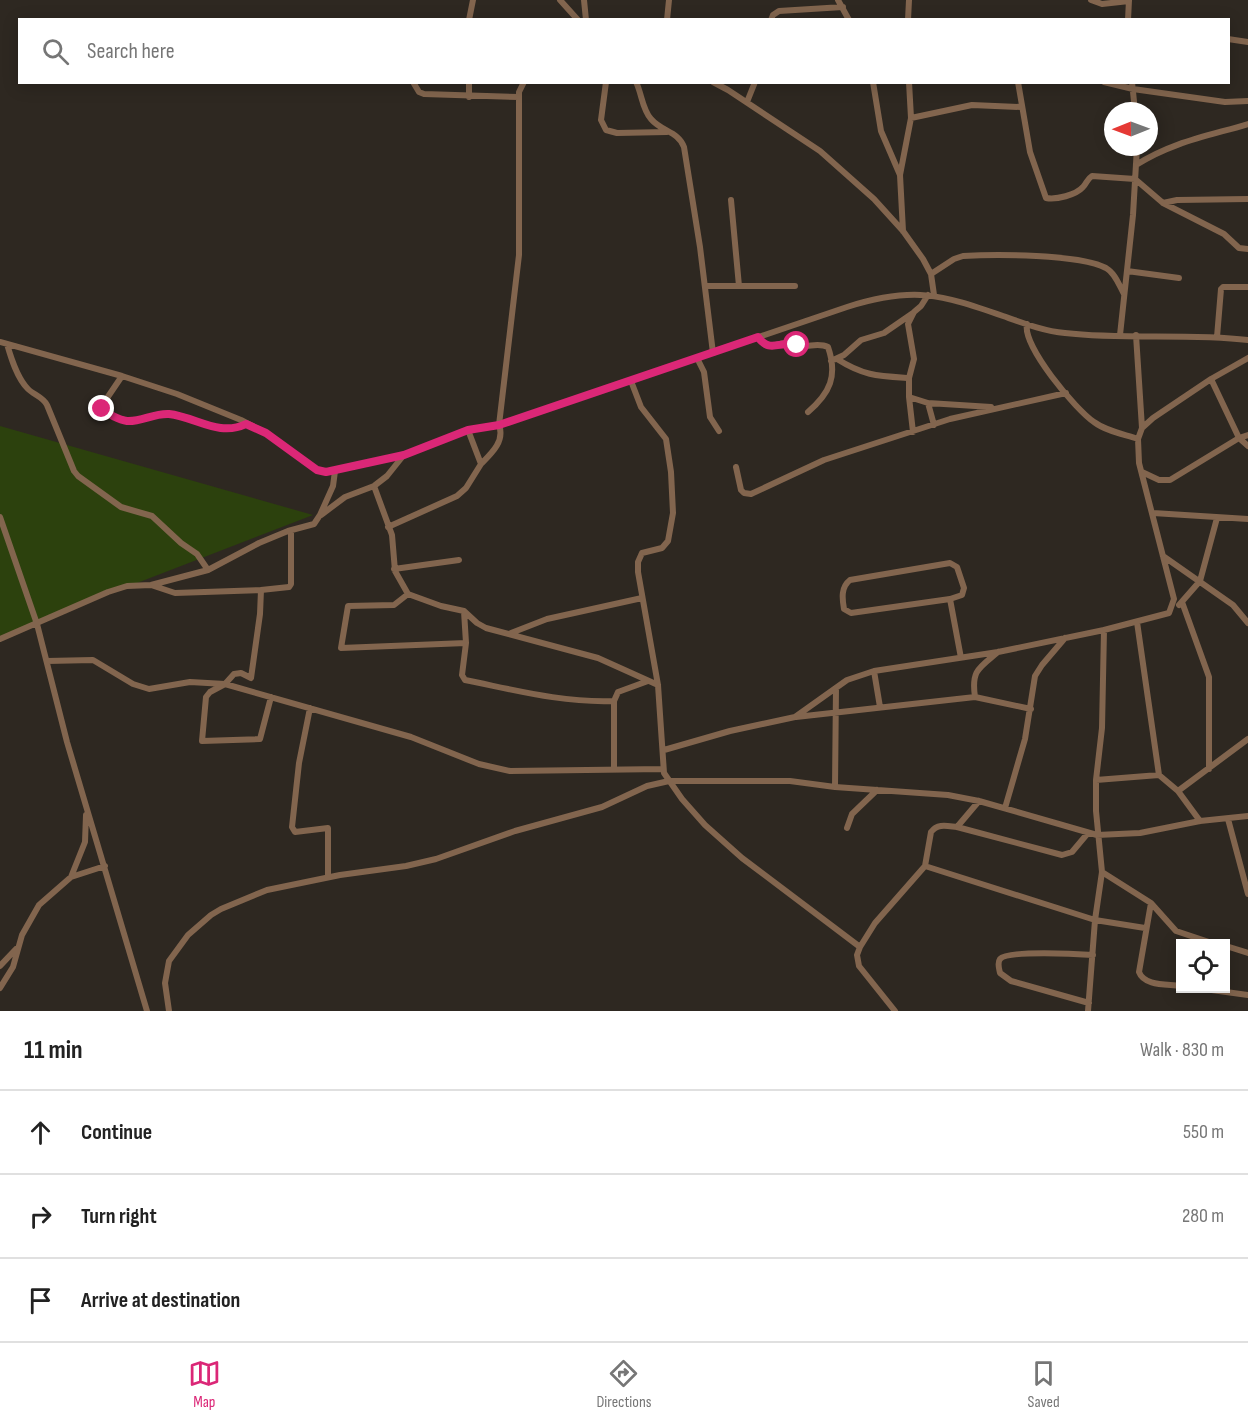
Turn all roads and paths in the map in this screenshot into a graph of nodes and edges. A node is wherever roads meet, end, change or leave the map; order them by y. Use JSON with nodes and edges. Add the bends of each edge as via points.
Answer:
{"nodes":[{"id":1,"x":473,"y":0,"type":"edge"},
{"id":2,"x":561,"y":0,"type":"edge"},
{"id":3,"x":584,"y":0,"type":"edge"},
{"id":4,"x":669,"y":0,"type":"edge"},
{"id":5,"x":838,"y":0,"type":"edge"},
{"id":6,"x":909,"y":0,"type":"edge"},
{"id":7,"x":1091,"y":0,"type":"edge"},
{"id":8,"x":1130,"y":0,"type":"edge"},
{"id":9,"x":843,"y":7,"type":"junction"},
{"id":10,"x":469,"y":18,"type":"edge"},
{"id":11,"x":576,"y":18,"type":"edge"},
{"id":12,"x":586,"y":18,"type":"edge"},
{"id":13,"x":667,"y":18,"type":"edge"},
{"id":14,"x":772,"y":18,"type":"edge"},
{"id":15,"x":848,"y":18,"type":"edge"},
{"id":16,"x":908,"y":18,"type":"edge"},
{"id":17,"x":1128,"y":18,"type":"edge"},
{"id":18,"x":1230,"y":39,"type":"edge"},
{"id":19,"x":1248,"y":42,"type":"edge"},
{"id":20,"x":414,"y":84,"type":"edge"},
{"id":21,"x":469,"y":84,"type":"edge"},
{"id":22,"x":523,"y":84,"type":"edge"},
{"id":23,"x":606,"y":84,"type":"edge"},
{"id":24,"x":637,"y":84,"type":"edge"},
{"id":25,"x":716,"y":84,"type":"edge"},
{"id":26,"x":754,"y":84,"type":"edge"},
{"id":27,"x":873,"y":84,"type":"edge"},
{"id":28,"x":910,"y":84,"type":"edge"},
{"id":29,"x":1018,"y":84,"type":"edge"},
{"id":30,"x":1132,"y":86,"type":"edge"},
{"id":31,"x":469,"y":97,"type":"junction"},
{"id":32,"x":519,"y":97,"type":"junction"},
{"id":33,"x":1248,"y":101,"type":"edge"},
{"id":34,"x":747,"y":102,"type":"junction"},
{"id":35,"x":1134,"y":102,"type":"edge"},
{"id":36,"x":1021,"y":107,"type":"junction"},
{"id":37,"x":911,"y":118,"type":"junction"},
{"id":38,"x":1248,"y":124,"type":"edge"},
{"id":39,"x":671,"y":132,"type":"junction"},
{"id":40,"x":1136,"y":156,"type":"edge"},
{"id":41,"x":1136,"y":165,"type":"junction"},
{"id":42,"x":900,"y":175,"type":"junction"},
{"id":43,"x":1135,"y":179,"type":"junction"},
{"id":44,"x":1248,"y":199,"type":"edge"},
{"id":45,"x":731,"y":200,"type":"dead end"},
{"id":46,"x":1163,"y":203,"type":"junction"},
{"id":47,"x":903,"y":231,"type":"junction"},
{"id":48,"x":1248,"y":249,"type":"edge"},
{"id":49,"x":1126,"y":271,"type":"junction"},
{"id":50,"x":931,"y":274,"type":"junction"},
{"id":51,"x":1179,"y":278,"type":"dead end"},
{"id":52,"x":705,"y":286,"type":"junction"},
{"id":53,"x":739,"y":286,"type":"junction"},
{"id":54,"x":795,"y":286,"type":"dead end"},
{"id":55,"x":1248,"y":287,"type":"edge"},
{"id":56,"x":1124,"y":294,"type":"junction"},
{"id":57,"x":931,"y":295,"type":"junction"},
{"id":58,"x":914,"y":312,"type":"junction"},
{"id":59,"x":1027,"y":324,"type":"junction"},
{"id":60,"x":1120,"y":335,"type":"junction"},
{"id":61,"x":1136,"y":335,"type":"junction"},
{"id":62,"x":758,"y":337,"type":"junction"},
{"id":63,"x":1217,"y":337,"type":"junction"},
{"id":64,"x":1248,"y":340,"type":"edge"},
{"id":65,"x":3,"y":343,"type":"edge"},
{"id":66,"x":713,"y":352,"type":"junction"},
{"id":67,"x":1248,"y":357,"type":"edge"},
{"id":68,"x":698,"y":358,"type":"junction"},
{"id":69,"x":834,"y":360,"type":"junction"},
{"id":70,"x":122,"y":376,"type":"junction"},
{"id":71,"x":909,"y":378,"type":"junction"},
{"id":72,"x":1211,"y":379,"type":"junction"},
{"id":73,"x":631,"y":381,"type":"junction"},
{"id":74,"x":1066,"y":393,"type":"junction"},
{"id":75,"x":909,"y":397,"type":"junction"},
{"id":76,"x":928,"y":403,"type":"junction"},
{"id":77,"x":998,"y":407,"type":"junction"},
{"id":78,"x":808,"y":412,"type":"dead end"},
{"id":79,"x":246,"y":424,"type":"junction"},
{"id":80,"x":499,"y":425,"type":"junction"},
{"id":81,"x":934,"y":425,"type":"junction"},
{"id":82,"x":1142,"y":428,"type":"junction"},
{"id":83,"x":468,"y":430,"type":"junction"},
{"id":84,"x":719,"y":431,"type":"dead end"},
{"id":85,"x":913,"y":432,"type":"junction"},
{"id":86,"x":1248,"y":435,"type":"edge"},
{"id":87,"x":1239,"y":438,"type":"junction"},
{"id":88,"x":1138,"y":439,"type":"junction"},
{"id":89,"x":1248,"y":446,"type":"edge"},
{"id":90,"x":404,"y":455,"type":"junction"},
{"id":91,"x":481,"y":464,"type":"junction"},
{"id":92,"x":736,"y":467,"type":"dead end"},
{"id":93,"x":335,"y":471,"type":"junction"},
{"id":94,"x":1142,"y":472,"type":"junction"},
{"id":95,"x":374,"y":486,"type":"junction"},
{"id":96,"x":1153,"y":513,"type":"junction"},
{"id":97,"x":320,"y":515,"type":"junction"},
{"id":98,"x":0,"y":517,"type":"edge"},
{"id":99,"x":1217,"y":518,"type":"junction"},
{"id":100,"x":1248,"y":519,"type":"edge"},
{"id":101,"x":388,"y":526,"type":"junction"},
{"id":102,"x":291,"y":530,"type":"junction"},
{"id":103,"x":1163,"y":556,"type":"junction"},
{"id":104,"x":459,"y":560,"type":"dead end"},
{"id":105,"x":394,"y":569,"type":"junction"},
{"id":106,"x":208,"y":570,"type":"junction"},
{"id":107,"x":1200,"y":581,"type":"junction"},
{"id":108,"x":151,"y":585,"type":"junction"},
{"id":109,"x":261,"y":590,"type":"junction"},
{"id":110,"x":408,"y":594,"type":"junction"},
{"id":111,"x":642,"y":598,"type":"junction"},
{"id":112,"x":950,"y":599,"type":"junction"},
{"id":113,"x":1182,"y":602,"type":"junction"},
{"id":114,"x":464,"y":611,"type":"junction"},
{"id":115,"x":1169,"y":613,"type":"junction"},
{"id":116,"x":1137,"y":622,"type":"junction"},
{"id":117,"x":1248,"y":623,"type":"edge"},
{"id":118,"x":37,"y":624,"type":"junction"},
{"id":119,"x":1104,"y":630,"type":"junction"},
{"id":120,"x":511,"y":633,"type":"junction"},
{"id":121,"x":1066,"y":637,"type":"junction"},
{"id":122,"x":0,"y":639,"type":"edge"},
{"id":123,"x":466,"y":642,"type":"junction"},
{"id":124,"x":998,"y":652,"type":"junction"},
{"id":125,"x":961,"y":658,"type":"junction"},
{"id":126,"x":47,"y":661,"type":"junction"},
{"id":127,"x":874,"y":671,"type":"junction"},
{"id":128,"x":250,"y":678,"type":"junction"},
{"id":129,"x":649,"y":681,"type":"junction"},
{"id":130,"x":225,"y":684,"type":"junction"},
{"id":131,"x":658,"y":685,"type":"junction"},
{"id":132,"x":836,"y":688,"type":"junction"},
{"id":133,"x":250,"y":692,"type":"junction"},
{"id":134,"x":975,"y":696,"type":"junction"},
{"id":135,"x":271,"y":697,"type":"junction"},
{"id":136,"x":614,"y":701,"type":"junction"},
{"id":137,"x":880,"y":707,"type":"junction"},
{"id":138,"x":310,"y":708,"type":"junction"},
{"id":139,"x":1031,"y":709,"type":"junction"},
{"id":140,"x":835,"y":713,"type":"junction"},
{"id":141,"x":795,"y":717,"type":"junction"},
{"id":142,"x":1248,"y":739,"type":"edge"},
{"id":143,"x":664,"y":750,"type":"junction"},
{"id":144,"x":614,"y":768,"type":"junction"},
{"id":145,"x":663,"y":769,"type":"junction"},
{"id":146,"x":1209,"y":769,"type":"junction"},
{"id":147,"x":1159,"y":775,"type":"junction"},
{"id":148,"x":1096,"y":780,"type":"junction"},
{"id":149,"x":669,"y":781,"type":"junction"},
{"id":150,"x":835,"y":787,"type":"junction"},
{"id":151,"x":877,"y":790,"type":"junction"},
{"id":152,"x":1178,"y":790,"type":"junction"},
{"id":153,"x":980,"y":801,"type":"junction"},
{"id":154,"x":85,"y":803,"type":"junction"},
{"id":155,"x":1005,"y":808,"type":"junction"},
{"id":156,"x":1248,"y":816,"type":"edge"},
{"id":157,"x":1228,"y":819,"type":"junction"},
{"id":158,"x":1200,"y":821,"type":"junction"},
{"id":159,"x":957,"y":827,"type":"junction"},
{"id":160,"x":847,"y":828,"type":"dead end"},
{"id":161,"x":1088,"y":833,"type":"junction"},
{"id":162,"x":1097,"y":835,"type":"junction"},
{"id":163,"x":925,"y":866,"type":"junction"},
{"id":164,"x":105,"y":867,"type":"junction"},
{"id":165,"x":1102,"y":872,"type":"junction"},
{"id":166,"x":71,"y":877,"type":"junction"},
{"id":167,"x":328,"y":878,"type":"junction"},
{"id":168,"x":1248,"y":894,"type":"edge"},
{"id":169,"x":1151,"y":903,"type":"junction"},
{"id":170,"x":1095,"y":920,"type":"junction"},
{"id":171,"x":1145,"y":928,"type":"junction"},
{"id":172,"x":1200,"y":939,"type":"edge"},
{"id":173,"x":1230,"y":947,"type":"edge"},
{"id":174,"x":17,"y":948,"type":"junction"},
{"id":175,"x":860,"y":948,"type":"junction"},
{"id":176,"x":1248,"y":952,"type":"edge"},
{"id":177,"x":1094,"y":955,"type":"junction"},
{"id":178,"x":0,"y":966,"type":"edge"},
{"id":179,"x":1176,"y":985,"type":"edge"},
{"id":180,"x":0,"y":988,"type":"edge"},
{"id":181,"x":1229,"y":993,"type":"edge"},
{"id":182,"x":1248,"y":996,"type":"edge"},
{"id":183,"x":1089,"y":1003,"type":"junction"},
{"id":184,"x":147,"y":1011,"type":"edge"},
{"id":185,"x":169,"y":1011,"type":"edge"},
{"id":186,"x":895,"y":1011,"type":"edge"},
{"id":187,"x":1088,"y":1011,"type":"edge"}],
"edges":[{"from":1,"to":10,"type":"street"},
{"from":2,"to":11,"type":"street"},
{"from":3,"to":12,"type":"street"},
{"from":4,"to":13,"type":"street"},
{"from":5,"to":9,"type":"street"},
{"from":6,"to":16,"type":"street"},
{"from":7,"to":8,"type":"street","via":[[1102,4]]},
{"from":8,"to":17,"type":"street"},
{"from":9,"to":14,"type":"street","via":[[779,11]]},
{"from":9,"to":15,"type":"street"},
{"from":18,"to":19,"type":"street"},
{"from":20,"to":31,"type":"street","via":[[421,94]]},
{"from":21,"to":31,"type":"street"},
{"from":22,"to":32,"type":"street"},
{"from":23,"to":39,"type":"street","via":[[601,120],[606,130]]},
{"from":24,"to":39,"type":"street","via":[[647,115]]},
{"from":25,"to":34,"type":"street"},
{"from":26,"to":34,"type":"street"},
{"from":27,"to":42,"type":"street","via":[[881,131]]},
{"from":28,"to":37,"type":"street"},
{"from":29,"to":36,"type":"street"},
{"from":30,"to":33,"type":"street","via":[[1232,103]]},
{"from":30,"to":35,"type":"street"},
{"from":31,"to":32,"type":"street"},
{"from":32,"to":80,"type":"street","via":[[519,255]]},
{"from":34,"to":47,"type":"street","via":[[829,158]]},
{"from":36,"to":37,"type":"street","via":[[972,105]]},
{"from":36,"to":43,"type":"street","via":[[1030,152],[1046,198],[1076,192],[1092,176]]},
{"from":37,"to":42,"type":"street"},
{"from":38,"to":41,"type":"street","via":[[1160,150]]},
{"from":39,"to":52,"type":"street","via":[[679,136],[684,147]]},
{"from":40,"to":41,"type":"street"},
{"from":41,"to":43,"type":"street"},
{"from":42,"to":47,"type":"street"},
{"from":43,"to":46,"type":"street"},
{"from":43,"to":49,"type":"street"},
{"from":44,"to":46,"type":"street"},
{"from":45,"to":53,"type":"street"},
{"from":46,"to":48,"type":"street","via":[[1217,231],[1239,248]]},
{"from":47,"to":50,"type":"street"},
{"from":49,"to":51,"type":"street"},
{"from":49,"to":56,"type":"street"},
{"from":50,"to":56,"type":"street","via":[[963,256],[1061,258],[1106,268]]},
{"from":50,"to":57,"type":"street"},
{"from":52,"to":53,"type":"street"},
{"from":52,"to":66,"type":"street"},
{"from":53,"to":54,"type":"street"},
{"from":55,"to":63,"type":"street","via":[[1221,288]]},
{"from":56,"to":60,"type":"street"},
{"from":57,"to":58,"type":"street"},
{"from":57,"to":59,"type":"street"},
{"from":57,"to":62,"type":"street","via":[[874,298]]},
{"from":58,"to":69,"type":"street","via":[[884,333],[861,340]]},
{"from":58,"to":71,"type":"street","via":[[908,324],[914,359]]},
{"from":59,"to":60,"type":"street","via":[[1065,333]]},
{"from":59,"to":74,"type":"street","via":[[1028,337],[1038,357]]},
{"from":60,"to":61,"type":"street"},
{"from":61,"to":63,"type":"street"},
{"from":61,"to":82,"type":"street"},
{"from":62,"to":66,"type":"street"},
{"from":62,"to":69,"type":"street","via":[[769,346],[825,345]]},
{"from":63,"to":64,"type":"street"},
{"from":65,"to":70,"type":"street"},
{"from":65,"to":106,"type":"street","via":[[27,388],[46,401],[78,476],[121,507],[155,518],[197,554]]},
{"from":66,"to":68,"type":"street"},
{"from":67,"to":72,"type":"street"},
{"from":68,"to":73,"type":"street"},
{"from":68,"to":84,"type":"street","via":[[704,372],[710,417]]},
{"from":69,"to":71,"type":"street","via":[[862,373]]},
{"from":69,"to":78,"type":"street","via":[[831,385]]},
{"from":70,"to":79,"type":"street","via":[[177,394]]},
{"from":70,"to":79,"type":"street","via":[[101,407],[125,421],[166,414],[223,428]]},
{"from":71,"to":75,"type":"street"},
{"from":72,"to":82,"type":"street"},
{"from":72,"to":87,"type":"street"},
{"from":73,"to":80,"type":"street"},
{"from":73,"to":111,"type":"street","via":[[641,407],[666,439],[672,472],[671,529],[666,546],[639,556]]},
{"from":74,"to":77,"type":"street"},
{"from":74,"to":88,"type":"street","via":[[1096,424]]},
{"from":75,"to":76,"type":"street"},
{"from":75,"to":85,"type":"street"},
{"from":76,"to":77,"type":"street"},
{"from":76,"to":81,"type":"street"},
{"from":77,"to":81,"type":"street"},
{"from":79,"to":93,"type":"street","via":[[266,433],[317,470]]},
{"from":80,"to":83,"type":"street"},
{"from":80,"to":91,"type":"street","via":[[500,441]]},
{"from":81,"to":85,"type":"street"},
{"from":82,"to":88,"type":"street"},
{"from":83,"to":90,"type":"street"},
{"from":83,"to":91,"type":"street"},
{"from":85,"to":92,"type":"street","via":[[824,460],[751,494],[741,490]]},
{"from":86,"to":87,"type":"street"},
{"from":87,"to":89,"type":"street"},
{"from":87,"to":94,"type":"street","via":[[1170,480],[1159,480]]},
{"from":88,"to":94,"type":"street"},
{"from":90,"to":93,"type":"street"},
{"from":90,"to":95,"type":"street"},
{"from":91,"to":101,"type":"street","via":[[460,494]]},
{"from":93,"to":97,"type":"street"},
{"from":94,"to":96,"type":"street"},
{"from":95,"to":97,"type":"street","via":[[345,497]]},
{"from":95,"to":101,"type":"street"},
{"from":96,"to":99,"type":"street"},
{"from":96,"to":103,"type":"street"},
{"from":97,"to":102,"type":"street","via":[[309,526]]},
{"from":98,"to":118,"type":"street"},
{"from":99,"to":100,"type":"street"},
{"from":99,"to":107,"type":"street"},
{"from":101,"to":105,"type":"street"},
{"from":102,"to":106,"type":"street"},
{"from":102,"to":109,"type":"street","via":[[291,584]]},
{"from":103,"to":107,"type":"street"},
{"from":103,"to":115,"type":"street","via":[[1174,594]]},
{"from":104,"to":105,"type":"street"},
{"from":105,"to":110,"type":"street"},
{"from":106,"to":108,"type":"street"},
{"from":107,"to":113,"type":"street"},
{"from":107,"to":117,"type":"street","via":[[1233,605]]},
{"from":108,"to":109,"type":"street","via":[[175,593]]},
{"from":108,"to":118,"type":"street","via":[[119,588]]},
{"from":109,"to":128,"type":"street"},
{"from":110,"to":114,"type":"street"},
{"from":110,"to":123,"type":"street","via":[[394,605],[348,606],[341,648]]},
{"from":111,"to":120,"type":"street","via":[[547,618]]},
{"from":111,"to":131,"type":"street"},
{"from":112,"to":112,"type":"street","via":[[962,596],[964,588],[957,567],[950,563],[849,580],[843,591],[844,609],[851,613]]},
{"from":112,"to":125,"type":"street"},
{"from":113,"to":115,"type":"street"},
{"from":113,"to":146,"type":"street","via":[[1209,677]]},
{"from":114,"to":120,"type":"street","via":[[481,626]]},
{"from":114,"to":123,"type":"street"},
{"from":115,"to":116,"type":"street"},
{"from":116,"to":119,"type":"street"},
{"from":116,"to":147,"type":"street"},
{"from":118,"to":122,"type":"street"},
{"from":118,"to":126,"type":"street"},
{"from":119,"to":121,"type":"street"},
{"from":119,"to":148,"type":"street","via":[[1102,728]]},
{"from":120,"to":129,"type":"street","via":[[598,658]]},
{"from":121,"to":124,"type":"street"},
{"from":121,"to":139,"type":"street","via":[[1035,676]]},
{"from":123,"to":136,"type":"street","via":[[462,675],[465,680],[556,699]]},
{"from":124,"to":125,"type":"street"},
{"from":124,"to":134,"type":"street","via":[[976,671]]},
{"from":125,"to":127,"type":"street"},
{"from":126,"to":130,"type":"street","via":[[93,660],[149,689],[190,682]]},
{"from":126,"to":154,"type":"street"},
{"from":127,"to":132,"type":"street"},
{"from":127,"to":137,"type":"street"},
{"from":128,"to":130,"type":"street","via":[[234,674]]},
{"from":128,"to":133,"type":"street"},
{"from":129,"to":131,"type":"street"},
{"from":129,"to":136,"type":"street","via":[[618,692]]},
{"from":130,"to":133,"type":"street"},
{"from":130,"to":135,"type":"street","via":[[206,697],[202,741],[260,739]]},
{"from":131,"to":143,"type":"street"},
{"from":132,"to":140,"type":"street"},
{"from":132,"to":141,"type":"street"},
{"from":133,"to":135,"type":"street"},
{"from":134,"to":137,"type":"street"},
{"from":134,"to":139,"type":"street"},
{"from":135,"to":138,"type":"street"},
{"from":136,"to":144,"type":"street"},
{"from":137,"to":140,"type":"street"},
{"from":138,"to":144,"type":"street","via":[[417,738],[495,769]]},
{"from":138,"to":167,"type":"street","via":[[292,827],[295,831],[328,828]]},
{"from":139,"to":155,"type":"street"},
{"from":140,"to":141,"type":"street"},
{"from":140,"to":150,"type":"street"},
{"from":141,"to":143,"type":"street","via":[[729,730]]},
{"from":142,"to":146,"type":"street"},
{"from":143,"to":145,"type":"street"},
{"from":144,"to":145,"type":"street"},
{"from":145,"to":149,"type":"street"},
{"from":146,"to":152,"type":"street"},
{"from":147,"to":148,"type":"street"},
{"from":147,"to":152,"type":"street"},
{"from":148,"to":162,"type":"street"},
{"from":149,"to":150,"type":"street","via":[[790,781]]},
{"from":149,"to":167,"type":"street","via":[[647,786],[602,807],[515,831],[436,859]]},
{"from":149,"to":175,"type":"street","via":[[705,825],[742,858]]},
{"from":150,"to":151,"type":"street"},
{"from":151,"to":153,"type":"street"},
{"from":151,"to":160,"type":"street","via":[[852,814]]},
{"from":152,"to":158,"type":"street"},
{"from":153,"to":155,"type":"street"},
{"from":153,"to":159,"type":"street"},
{"from":154,"to":164,"type":"street"},
{"from":154,"to":166,"type":"street","via":[[87,828]]},
{"from":155,"to":161,"type":"street"},
{"from":156,"to":157,"type":"street"},
{"from":157,"to":158,"type":"street"},
{"from":157,"to":168,"type":"street"},
{"from":158,"to":162,"type":"street","via":[[1148,832]]},
{"from":159,"to":161,"type":"street","via":[[1062,855],[1072,852]]},
{"from":159,"to":163,"type":"street","via":[[939,826],[932,832]]},
{"from":161,"to":162,"type":"street"},
{"from":162,"to":165,"type":"street"},
{"from":163,"to":170,"type":"street"},
{"from":163,"to":175,"type":"street","via":[[875,922]]},
{"from":164,"to":166,"type":"street"},
{"from":164,"to":184,"type":"street"},
{"from":165,"to":169,"type":"street"},
{"from":165,"to":170,"type":"street"},
{"from":166,"to":174,"type":"street","via":[[39,905]]},
{"from":167,"to":185,"type":"street","via":[[261,892],[216,911],[200,923],[169,961],[165,982]]},
{"from":169,"to":171,"type":"street"},
{"from":169,"to":172,"type":"street","via":[[1176,931]]},
{"from":170,"to":171,"type":"street"},
{"from":170,"to":177,"type":"street"},
{"from":171,"to":179,"type":"street","via":[[1141,978]]},
{"from":173,"to":176,"type":"street"},
{"from":174,"to":178,"type":"street"},
{"from":174,"to":180,"type":"street","via":[[13,967]]},
{"from":175,"to":186,"type":"street","via":[[859,966]]},
{"from":177,"to":183,"type":"street"},
{"from":177,"to":183,"type":"street","via":[[1018,955],[1003,957],[998,966],[999,973],[1011,981]]},
{"from":181,"to":182,"type":"street"},
{"from":183,"to":187,"type":"street"}]}
